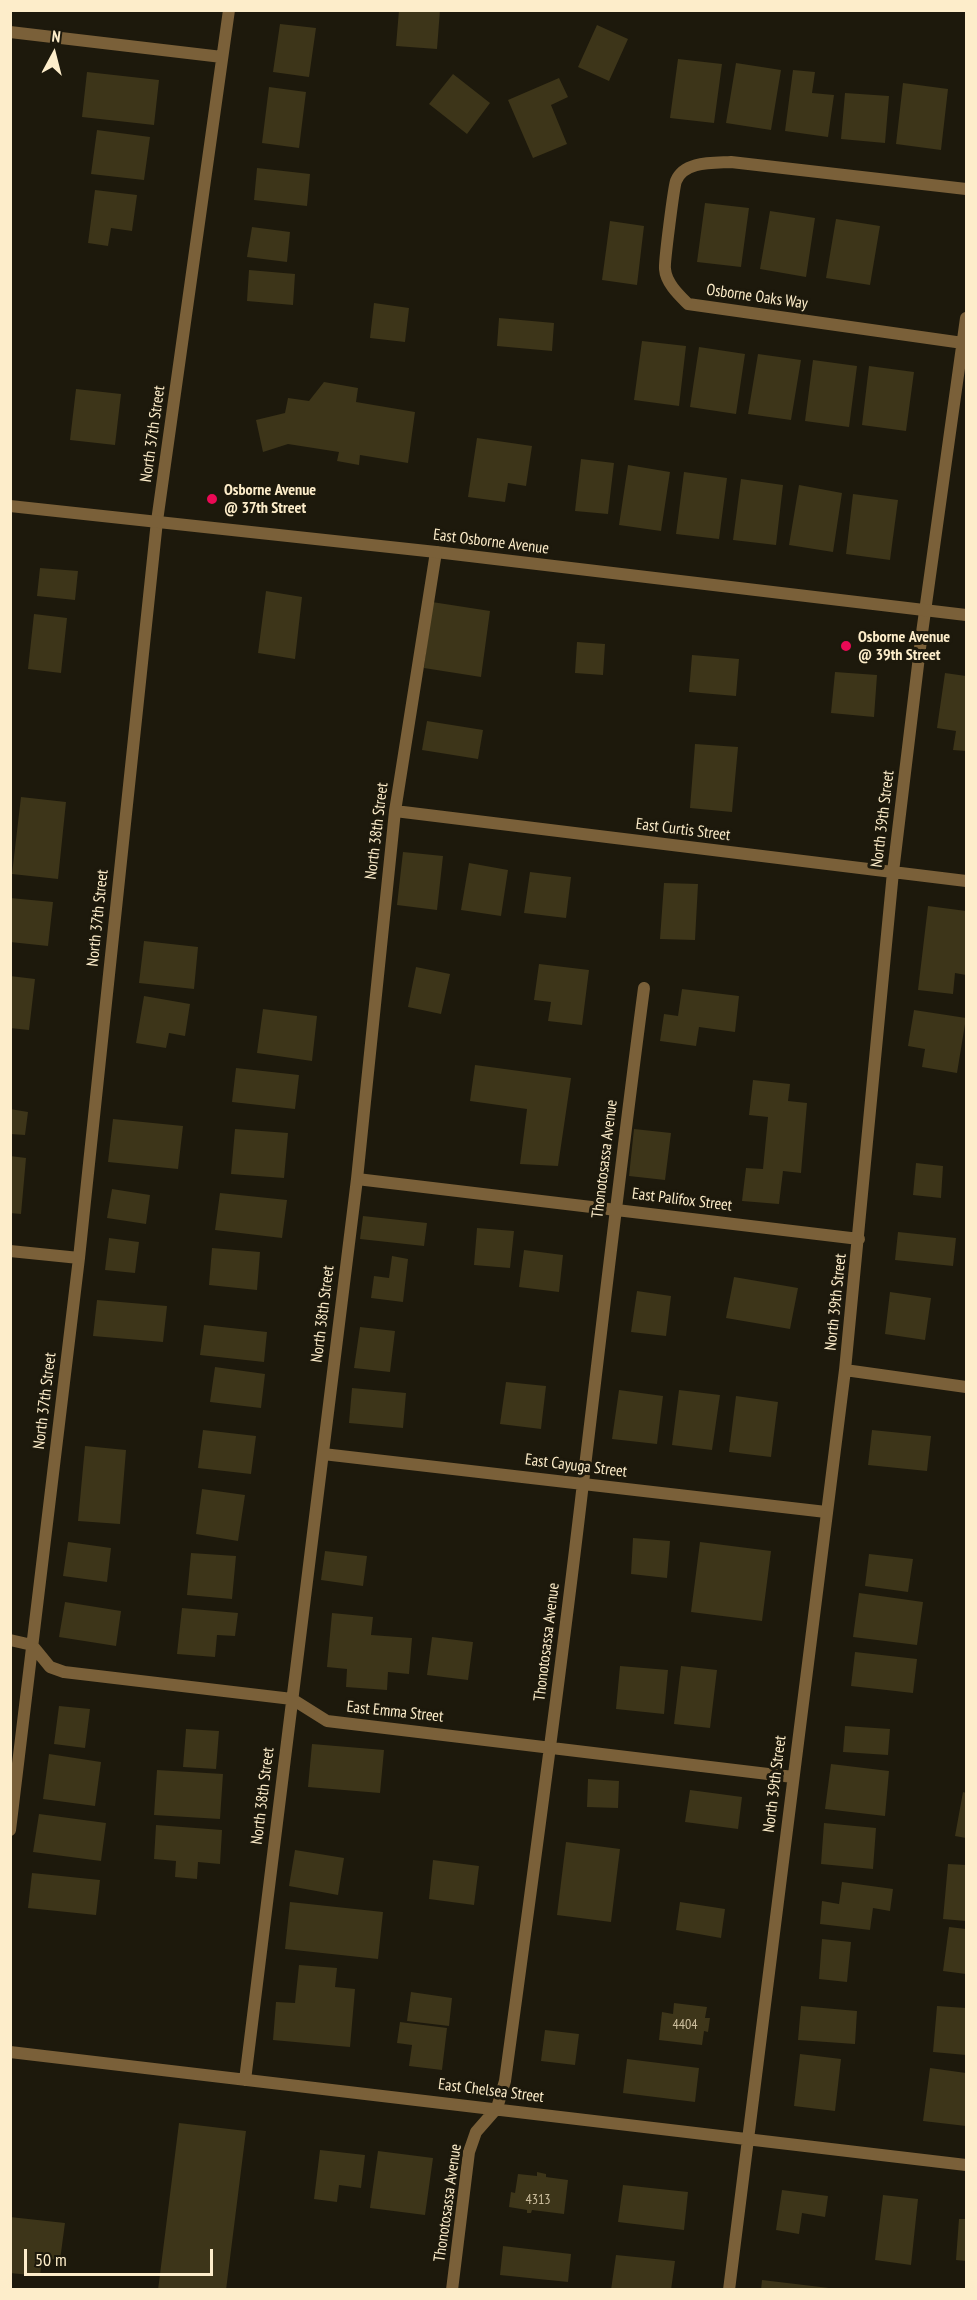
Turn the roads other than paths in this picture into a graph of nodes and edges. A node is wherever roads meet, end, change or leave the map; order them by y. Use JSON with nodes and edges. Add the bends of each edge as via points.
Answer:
{"nodes":[{"id":1,"x":229,"y":10,"type":"edge"},
{"id":2,"x":10,"y":32,"type":"edge"},
{"id":3,"x":222,"y":57,"type":"junction"},
{"id":4,"x":966,"y":189,"type":"edge"},
{"id":5,"x":966,"y":318,"type":"edge"},
{"id":6,"x":963,"y":343,"type":"junction"},
{"id":7,"x":10,"y":506,"type":"edge"},
{"id":8,"x":157,"y":521,"type":"junction"},
{"id":9,"x":436,"y":552,"type":"junction"},
{"id":10,"x":925,"y":609,"type":"junction"},
{"id":11,"x":966,"y":615,"type":"edge"},
{"id":12,"x":395,"y":811,"type":"junction"},
{"id":13,"x":893,"y":872,"type":"junction"},
{"id":14,"x":966,"y":881,"type":"edge"},
{"id":15,"x":644,"y":988,"type":"dead end"},
{"id":16,"x":357,"y":1179,"type":"junction"},
{"id":17,"x":614,"y":1209,"type":"junction"},
{"id":18,"x":859,"y":1239,"type":"junction"},
{"id":19,"x":10,"y":1251,"type":"edge"},
{"id":20,"x":79,"y":1258,"type":"junction"},
{"id":21,"x":845,"y":1370,"type":"junction"},
{"id":22,"x":966,"y":1387,"type":"edge"},
{"id":23,"x":322,"y":1454,"type":"junction"},
{"id":24,"x":583,"y":1483,"type":"junction"},
{"id":25,"x":826,"y":1512,"type":"junction"},
{"id":26,"x":10,"y":1640,"type":"edge"},
{"id":27,"x":32,"y":1645,"type":"junction"},
{"id":28,"x":292,"y":1699,"type":"junction"},
{"id":29,"x":550,"y":1746,"type":"junction"},
{"id":30,"x":793,"y":1777,"type":"junction"},
{"id":31,"x":10,"y":1830,"type":"edge"},
{"id":32,"x":10,"y":2052,"type":"edge"},
{"id":33,"x":245,"y":2080,"type":"junction"},
{"id":34,"x":497,"y":2108,"type":"junction"},
{"id":35,"x":748,"y":2138,"type":"junction"},
{"id":36,"x":966,"y":2164,"type":"edge"},
{"id":37,"x":452,"y":2289,"type":"edge"},
{"id":38,"x":729,"y":2289,"type":"edge"}],
"edges":[{"from":1,"to":3,"type":"street","name":"North 37th Street"},
{"from":2,"to":3,"type":"street"},
{"from":3,"to":8,"type":"street","name":"North 37th Street"},
{"from":4,"to":6,"type":"street","name":"Osborne Oaks Way","via":[[731,162],[702,163],[676,180],[665,270],[675,292],[688,304]]},
{"from":5,"to":6,"type":"street","name":"North 39th Street"},
{"from":6,"to":10,"type":"street","name":"North 39th Street"},
{"from":7,"to":8,"type":"street","name":"East Osborne Avenue"},
{"from":8,"to":9,"type":"street","name":"East Osborne Avenue"},
{"from":8,"to":20,"type":"street","name":"North 37th Street"},
{"from":9,"to":10,"type":"street","name":"East Osborne Avenue"},
{"from":9,"to":12,"type":"street","name":"North 38th Street"},
{"from":10,"to":11,"type":"street","name":"East Osborne Avenue"},
{"from":10,"to":13,"type":"street","name":"North 39th Street"},
{"from":12,"to":13,"type":"street","name":"East Curtis Street"},
{"from":12,"to":16,"type":"street","name":"North 38th Street"},
{"from":13,"to":14,"type":"street","name":"East Curtis Street"},
{"from":13,"to":18,"type":"street","name":"North 39th Street"},
{"from":15,"to":17,"type":"street","name":"Thonotosassa Avenue"},
{"from":16,"to":17,"type":"street","name":"East Palifox Street"},
{"from":16,"to":23,"type":"street","name":"North 38th Street"},
{"from":17,"to":18,"type":"street","name":"East Palifox Street"},
{"from":17,"to":24,"type":"street","name":"Thonotosassa Avenue"},
{"from":18,"to":21,"type":"street","name":"North 39th Street"},
{"from":19,"to":20,"type":"street"},
{"from":20,"to":27,"type":"street","name":"North 37th Street"},
{"from":21,"to":22,"type":"street"},
{"from":21,"to":25,"type":"street","name":"North 39th Street"},
{"from":23,"to":24,"type":"street","name":"East Cayuga Street"},
{"from":23,"to":28,"type":"street","name":"North 38th Street"},
{"from":24,"to":25,"type":"street","name":"East Cayuga Street"},
{"from":24,"to":29,"type":"street","name":"Thonotosassa Avenue"},
{"from":25,"to":30,"type":"street","name":"North 39th Street"},
{"from":26,"to":27,"type":"street"},
{"from":27,"to":28,"type":"street","name":"East Emma Street","via":[[50,1667],[64,1672]]},
{"from":27,"to":31,"type":"street","name":"North 37th Street"},
{"from":28,"to":29,"type":"street","name":"East Emma Street","via":[[327,1721]]},
{"from":28,"to":33,"type":"street","name":"North 38th Street"},
{"from":29,"to":30,"type":"street","name":"East Emma Street"},
{"from":29,"to":34,"type":"street","name":"Thonotosassa Avenue","via":[[505,2081]]},
{"from":30,"to":35,"type":"street","name":"North 39th Street"},
{"from":32,"to":33,"type":"street","name":"East Chelsea Street"},
{"from":33,"to":34,"type":"street","name":"East Chelsea Street"},
{"from":34,"to":35,"type":"street","name":"East Chelsea Street"},
{"from":34,"to":37,"type":"street","name":"Thonotosassa Avenue","via":[[476,2132],[469,2152]]},
{"from":35,"to":36,"type":"street","name":"East Chelsea Street"},
{"from":35,"to":38,"type":"street","name":"North 39th Street"}]}
